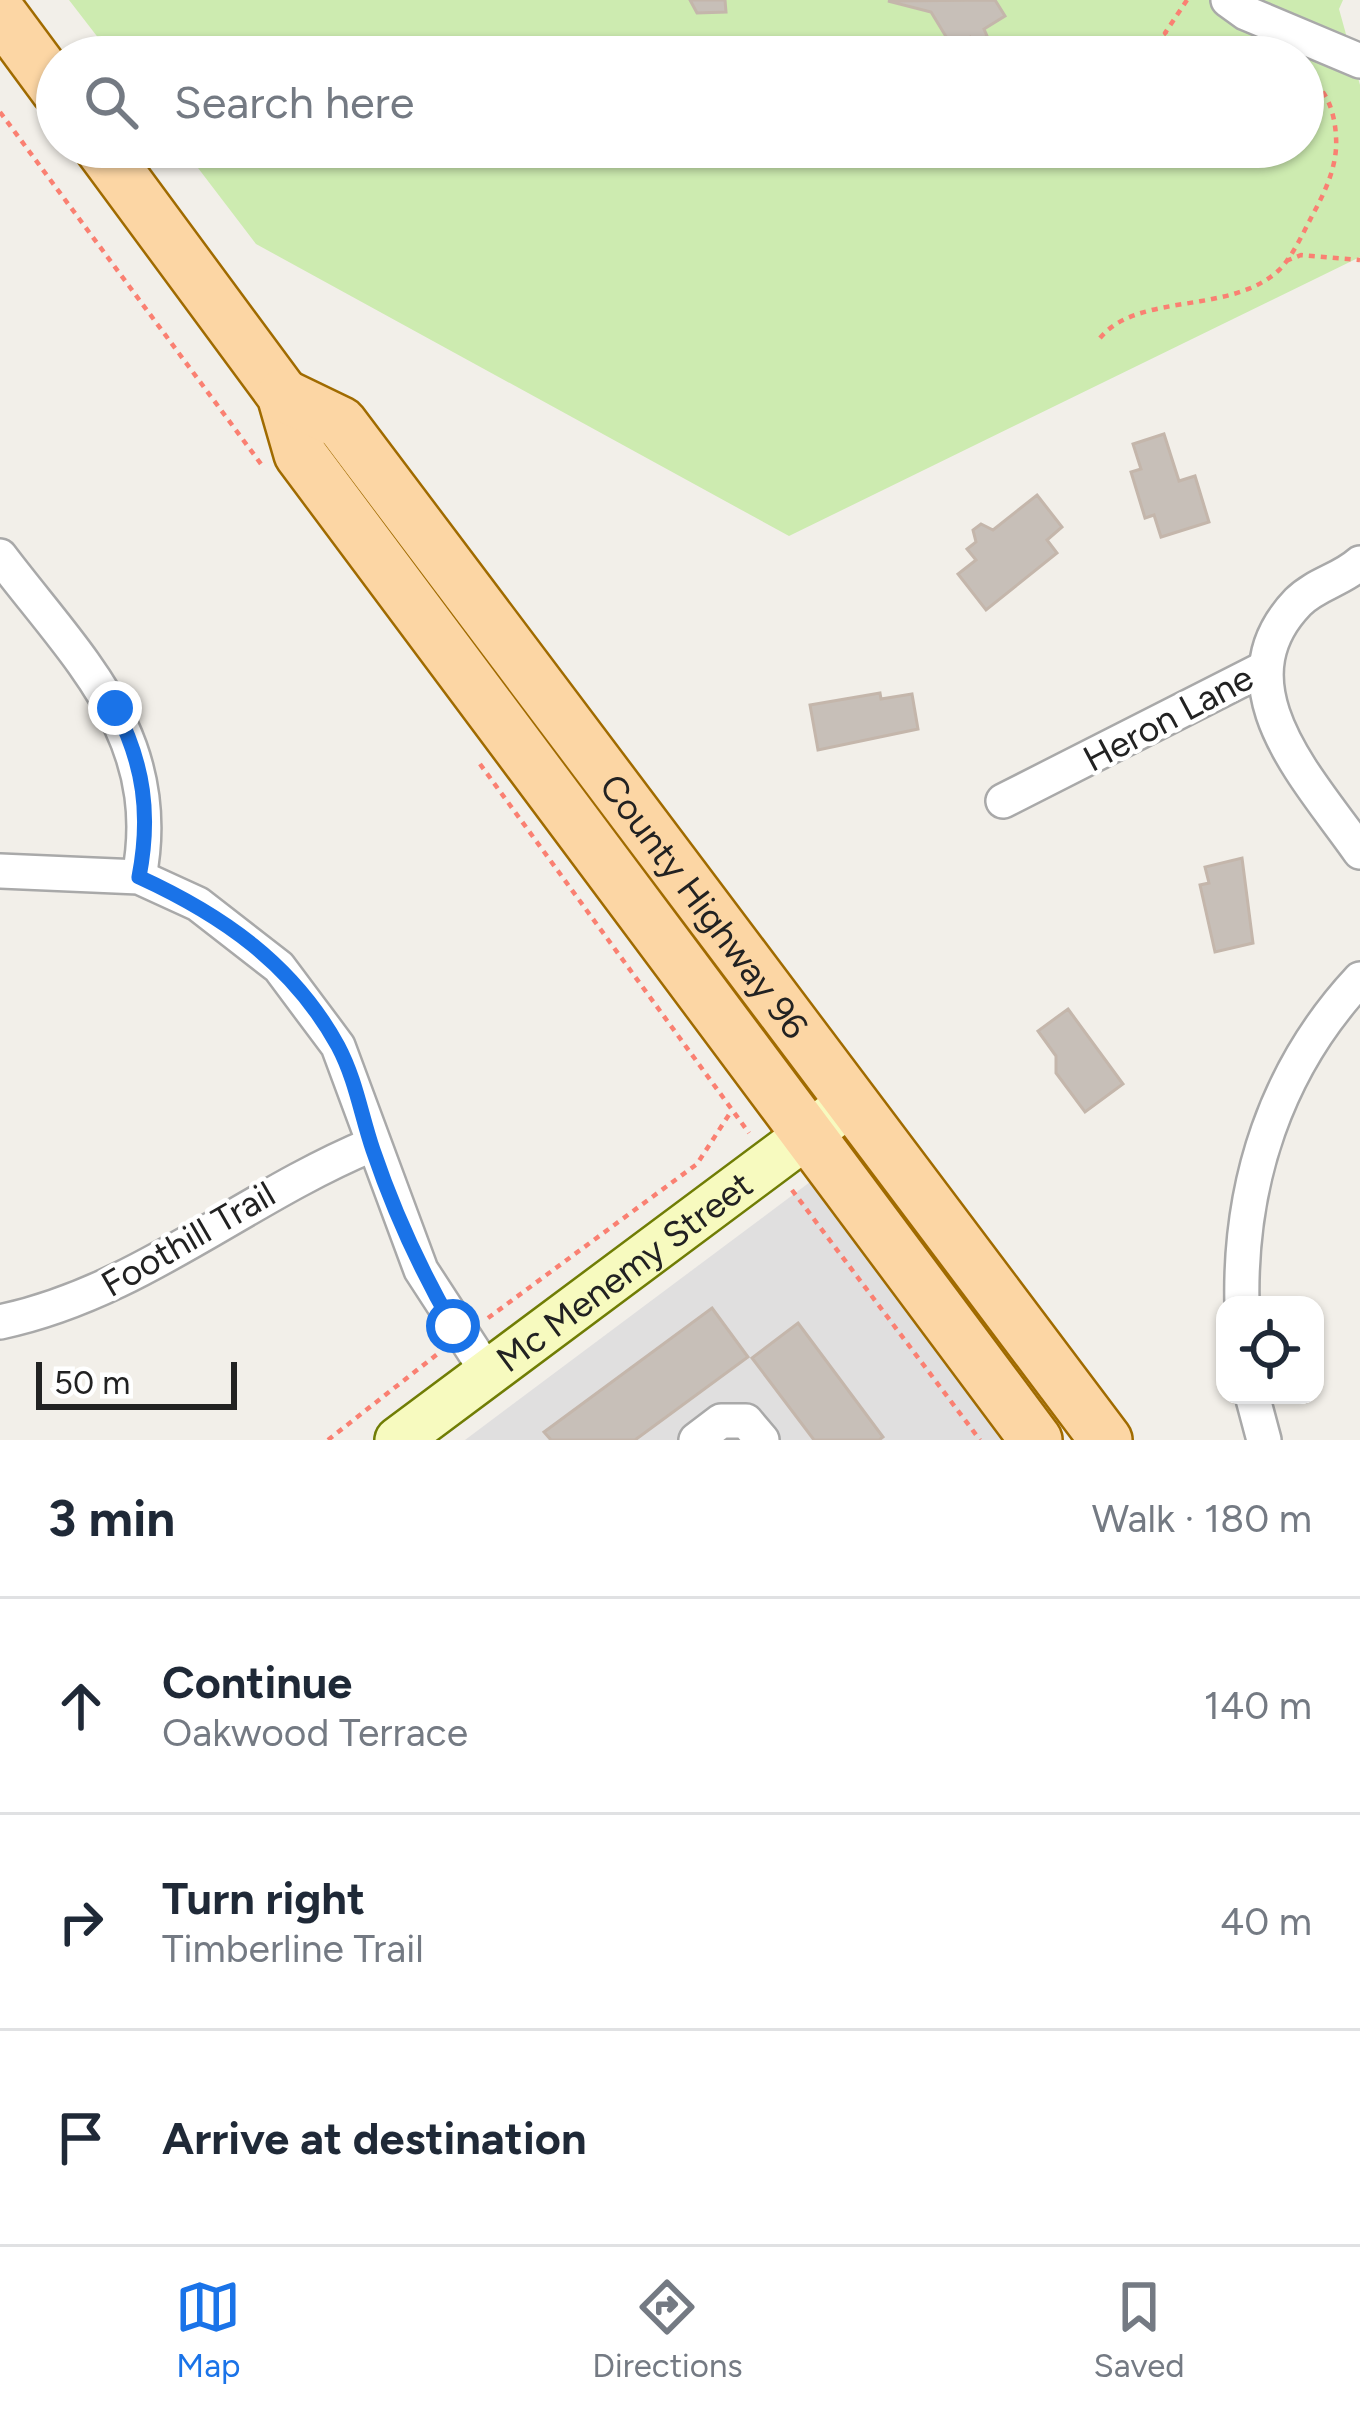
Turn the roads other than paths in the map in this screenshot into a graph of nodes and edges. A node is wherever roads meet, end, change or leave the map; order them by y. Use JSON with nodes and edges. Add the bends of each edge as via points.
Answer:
{"nodes":[{"id":1,"x":1228,"y":0,"type":"edge"},
{"id":2,"x":0,"y":13,"type":"edge"},
{"id":3,"x":1299,"y":36,"type":"edge"},
{"id":4,"x":1324,"y":46,"type":"edge"},
{"id":5,"x":1360,"y":61,"type":"edge"},
{"id":6,"x":36,"y":62,"type":"edge"},
{"id":7,"x":116,"y":168,"type":"edge"},
{"id":8,"x":284,"y":395,"type":"junction"},
{"id":9,"x":0,"y":556,"type":"edge"},
{"id":10,"x":1360,"y":563,"type":"edge"},
{"id":11,"x":1265,"y":668,"type":"junction"},
{"id":12,"x":1003,"y":801,"type":"dead end"},
{"id":13,"x":1360,"y":852,"type":"edge"},
{"id":14,"x":0,"y":871,"type":"edge"},
{"id":15,"x":139,"y":877,"type":"junction"},
{"id":16,"x":1360,"y":979,"type":"edge"},
{"id":17,"x":850,"y":1103,"type":"junction"},
{"id":18,"x":808,"y":1136,"type":"junction"},
{"id":19,"x":371,"y":1145,"type":"junction"},
{"id":20,"x":1242,"y":1296,"type":"edge"},
{"id":21,"x":0,"y":1322,"type":"edge"},
{"id":22,"x":488,"y":1373,"type":"junction"},
{"id":23,"x":1254,"y":1404,"type":"edge"},
{"id":24,"x":398,"y":1440,"type":"edge"},
{"id":25,"x":696,"y":1440,"type":"edge"},
{"id":26,"x":762,"y":1440,"type":"edge"},
{"id":27,"x":1036,"y":1440,"type":"edge"},
{"id":28,"x":1106,"y":1440,"type":"edge"},
{"id":29,"x":1264,"y":1440,"type":"edge"}],
"edges":[{"from":1,"to":3,"type":"street"},
{"from":2,"to":6,"type":"main road"},
{"from":4,"to":5,"type":"street"},
{"from":7,"to":8,"type":"main road","name":"County Highway 96"},
{"from":8,"to":17,"type":"main road","name":"County Highway 96","via":[[341,423]]},
{"from":8,"to":18,"type":"main road","name":"County Highway 96","via":[[300,454]]},
{"from":9,"to":15,"type":"street","via":[[131,739],[147,811]]},
{"from":10,"to":11,"type":"street","name":"Heron Lane","via":[[1301,599],[1277,632]]},
{"from":11,"to":12,"type":"street","name":"Heron Lane"},
{"from":11,"to":13,"type":"street","via":[[1282,741]]},
{"from":14,"to":15,"type":"street"},
{"from":15,"to":19,"type":"street","via":[[198,904],[279,967],[338,1046]]},
{"from":16,"to":20,"type":"street","via":[[1306,1045],[1264,1136],[1245,1225]]},
{"from":17,"to":18,"type":"street","name":"Mc Menemy Street"},
{"from":17,"to":28,"type":"main road","name":"County Highway 96"},
{"from":18,"to":22,"type":"street","name":"Mc Menemy Street"},
{"from":18,"to":27,"type":"main road","name":"County Highway 96"},
{"from":19,"to":21,"type":"street","name":"Foothill Trail","via":[[252,1202],[121,1283]]},
{"from":19,"to":22,"type":"street","via":[[421,1270]]},
{"from":22,"to":24,"type":"street","name":"Mc Menemy Street"},
{"from":23,"to":29,"type":"street"},
{"from":25,"to":26,"type":"street","via":[[728,1419],[746,1421]]}]}
